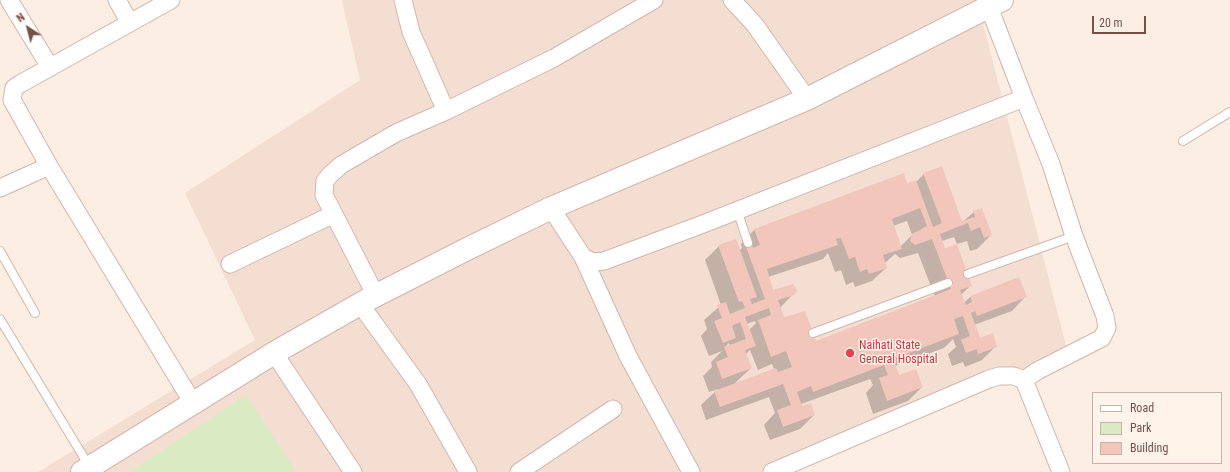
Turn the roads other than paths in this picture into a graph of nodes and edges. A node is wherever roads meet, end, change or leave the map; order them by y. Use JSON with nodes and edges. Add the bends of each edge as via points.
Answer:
{"nodes":[{"id":1,"x":9,"y":0,"type":"edge"},
{"id":2,"x":117,"y":0,"type":"edge"},
{"id":3,"x":171,"y":0,"type":"edge"},
{"id":4,"x":403,"y":0,"type":"edge"},
{"id":5,"x":654,"y":0,"type":"edge"},
{"id":6,"x":732,"y":0,"type":"edge"},
{"id":7,"x":996,"y":3,"type":"edge"},
{"id":8,"x":130,"y":23,"type":"junction"},
{"id":9,"x":50,"y":67,"type":"junction"},
{"id":10,"x":1024,"y":98,"type":"junction"},
{"id":11,"x":807,"y":99,"type":"junction"},
{"id":12,"x":446,"y":111,"type":"junction"},
{"id":13,"x":1230,"y":112,"type":"edge"},
{"id":14,"x":1183,"y":141,"type":"dead end"},
{"id":15,"x":49,"y":166,"type":"junction"},
{"id":16,"x":0,"y":188,"type":"edge"},
{"id":17,"x":551,"y":208,"type":"junction"},
{"id":18,"x":737,"y":210,"type":"junction"},
{"id":19,"x":334,"y":214,"type":"junction"},
{"id":20,"x":1074,"y":236,"type":"junction"},
{"id":21,"x":748,"y":243,"type":"dead end"},
{"id":22,"x":0,"y":252,"type":"edge"},
{"id":23,"x":583,"y":258,"type":"junction"},
{"id":24,"x":230,"y":264,"type":"dead end"},
{"id":25,"x":968,"y":274,"type":"dead end"},
{"id":26,"x":948,"y":283,"type":"dead end"},
{"id":27,"x":368,"y":300,"type":"junction"},
{"id":28,"x":35,"y":313,"type":"dead end"},
{"id":29,"x":0,"y":319,"type":"edge"},
{"id":30,"x":813,"y":333,"type":"dead end"},
{"id":31,"x":274,"y":352,"type":"junction"},
{"id":32,"x":1024,"y":380,"type":"junction"},
{"id":33,"x":193,"y":403,"type":"junction"},
{"id":34,"x":613,"y":409,"type":"dead end"},
{"id":35,"x":86,"y":470,"type":"edge"},
{"id":36,"x":352,"y":472,"type":"edge"},
{"id":37,"x":468,"y":472,"type":"edge"},
{"id":38,"x":519,"y":472,"type":"edge"},
{"id":39,"x":691,"y":472,"type":"edge"},
{"id":40,"x":772,"y":472,"type":"edge"},
{"id":41,"x":1061,"y":472,"type":"edge"}],
"edges":[{"from":1,"to":9,"type":"street"},
{"from":2,"to":8,"type":"street"},
{"from":3,"to":8,"type":"street"},
{"from":4,"to":12,"type":"street","via":[[411,32]]},
{"from":5,"to":12,"type":"street","via":[[554,58]]},
{"from":6,"to":11,"type":"street","via":[[755,26]]},
{"from":7,"to":10,"type":"street"},
{"from":7,"to":11,"type":"street"},
{"from":8,"to":9,"type":"street"},
{"from":9,"to":15,"type":"street","via":[[20,84],[12,93],[16,109]]},
{"from":10,"to":18,"type":"street"},
{"from":10,"to":20,"type":"street","via":[[1051,164]]},
{"from":11,"to":17,"type":"street"},
{"from":12,"to":19,"type":"street","via":[[396,133],[341,165],[330,175],[323,189]]},
{"from":13,"to":14,"type":"lane"},
{"from":15,"to":16,"type":"street"},
{"from":15,"to":33,"type":"street"},
{"from":17,"to":23,"type":"street"},
{"from":17,"to":27,"type":"street"},
{"from":18,"to":21,"type":"lane"},
{"from":18,"to":23,"type":"street","via":[[604,261],[593,262]]},
{"from":19,"to":24,"type":"street"},
{"from":19,"to":27,"type":"street"},
{"from":20,"to":25,"type":"lane"},
{"from":20,"to":32,"type":"street","via":[[1105,316],[1107,328],[1102,338]]},
{"from":22,"to":28,"type":"lane"},
{"from":23,"to":39,"type":"street","via":[[628,356]]},
{"from":26,"to":30,"type":"lane"},
{"from":27,"to":31,"type":"street"},
{"from":27,"to":37,"type":"street"},
{"from":29,"to":35,"type":"lane"},
{"from":31,"to":33,"type":"street"},
{"from":31,"to":36,"type":"street"},
{"from":32,"to":40,"type":"street","via":[[1014,376],[988,379]]},
{"from":32,"to":41,"type":"street"},
{"from":33,"to":35,"type":"street"},
{"from":34,"to":38,"type":"street"}]}
